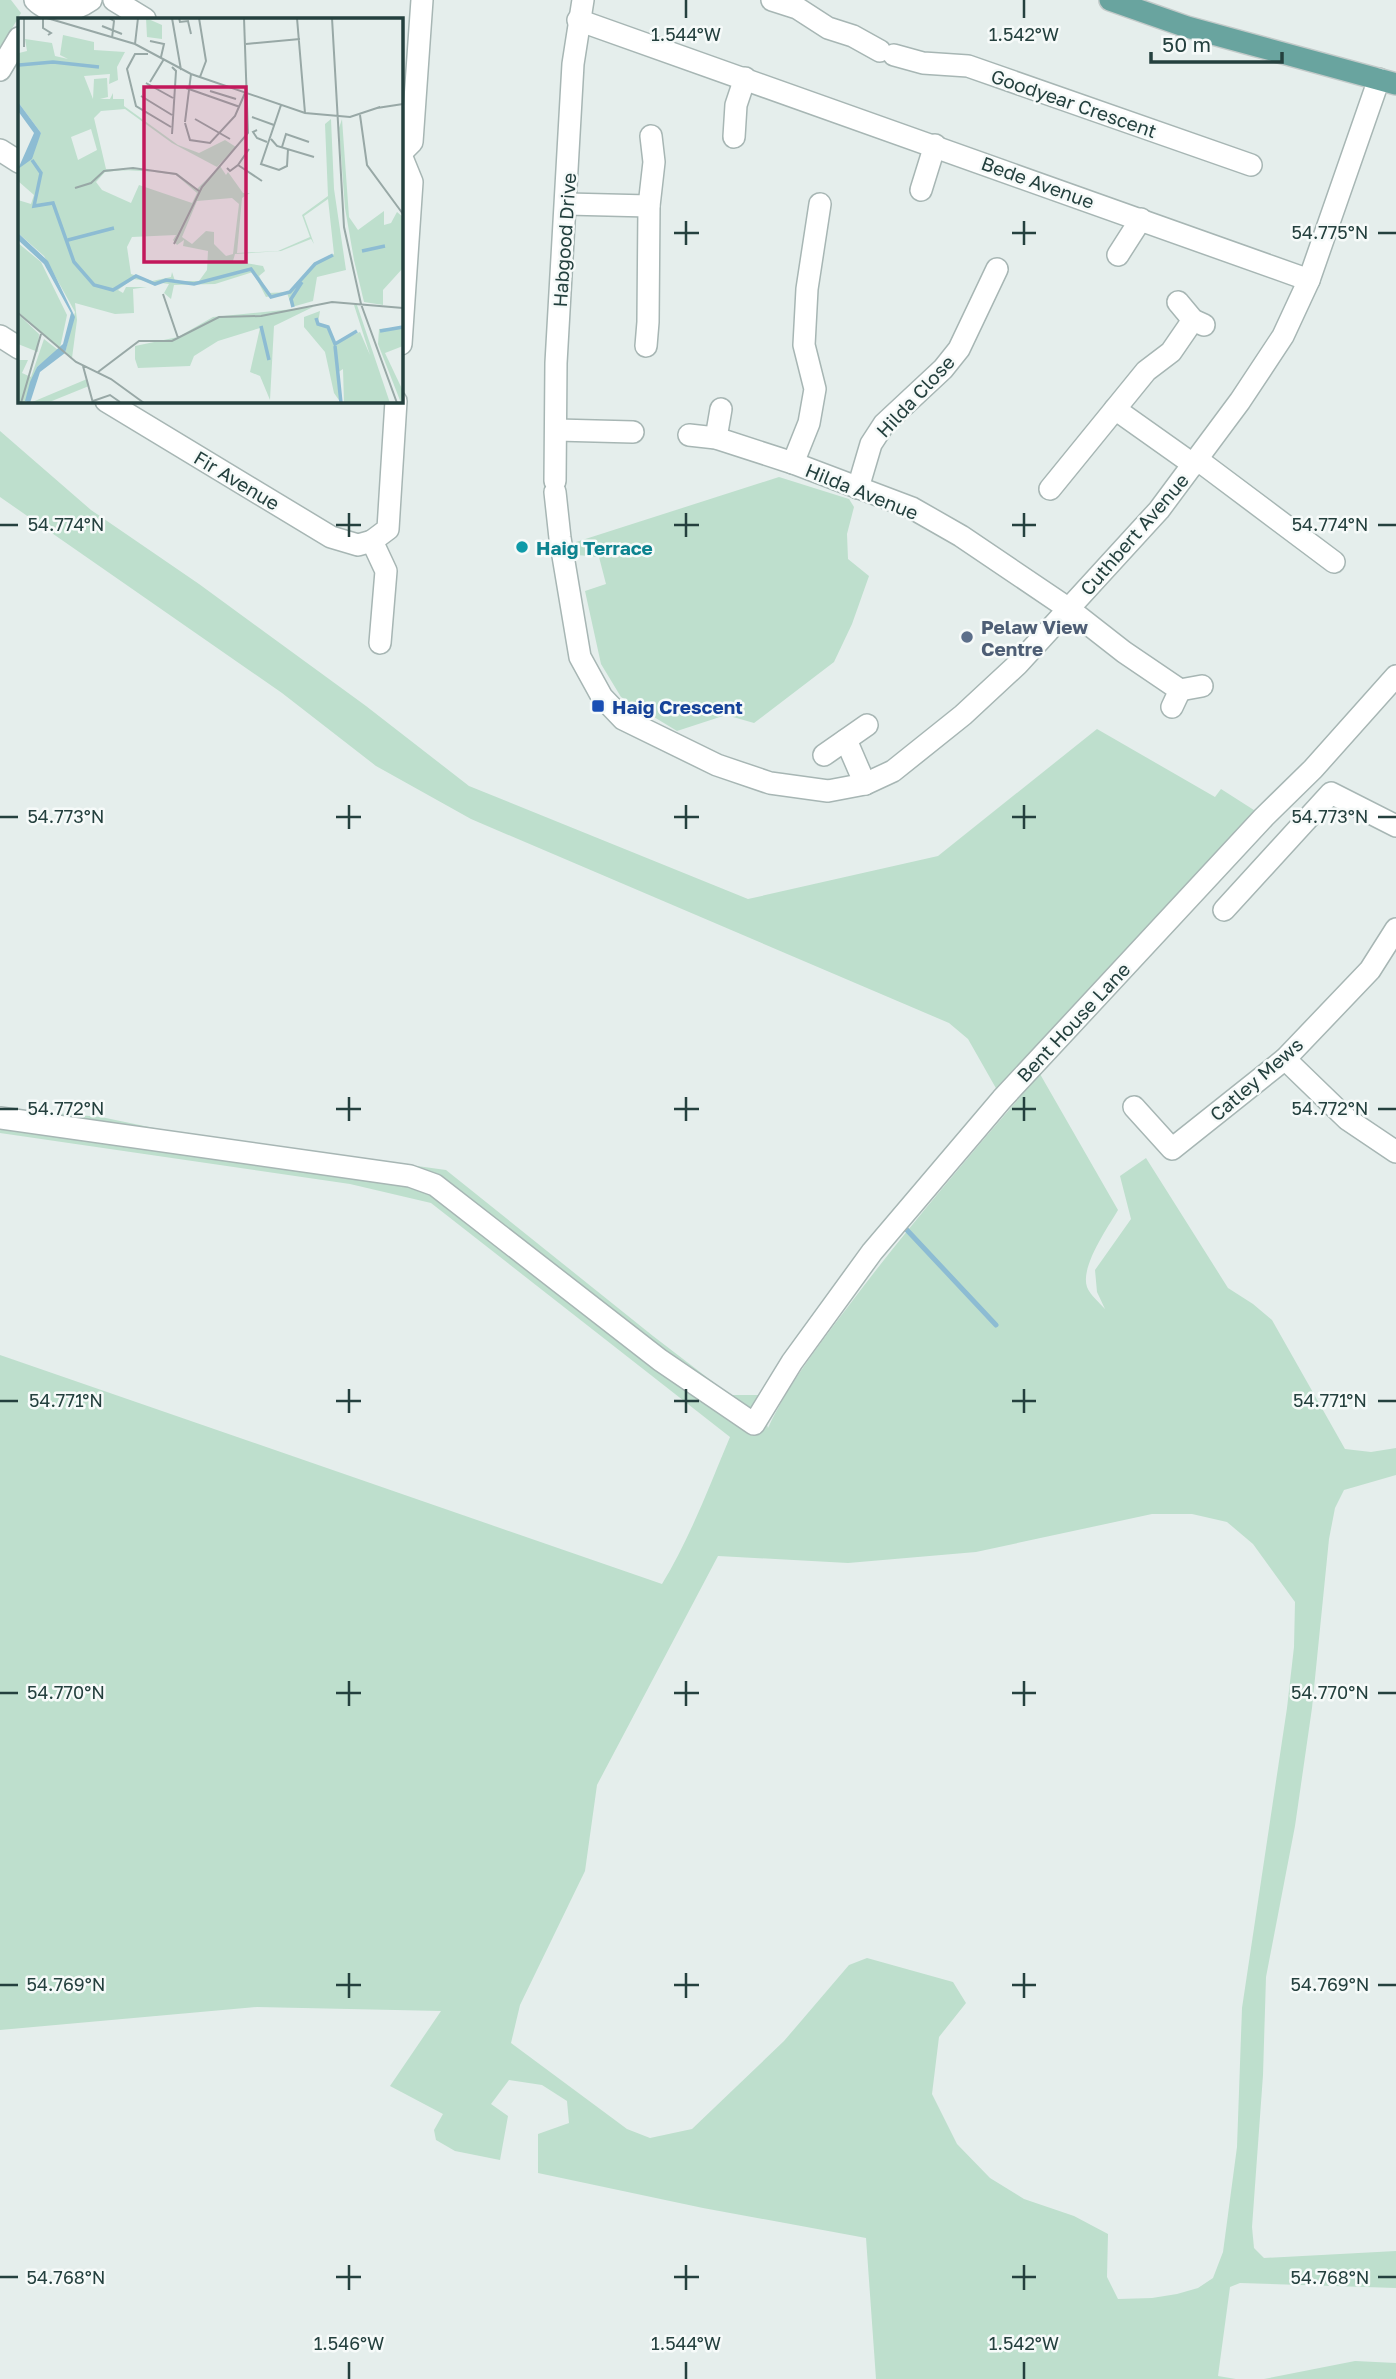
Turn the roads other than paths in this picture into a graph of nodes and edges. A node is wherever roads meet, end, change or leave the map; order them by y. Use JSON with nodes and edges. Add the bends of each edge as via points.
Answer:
{"nodes":[{"id":1,"x":91,"y":0,"type":"edge"},
{"id":2,"x":114,"y":0,"type":"edge"},
{"id":3,"x":422,"y":0,"type":"edge"},
{"id":4,"x":772,"y":0,"type":"edge"},
{"id":5,"x":1110,"y":0,"type":"edge"},
{"id":6,"x":35,"y":8,"type":"edge"},
{"id":7,"x":581,"y":10,"type":"edge"},
{"id":8,"x":143,"y":18,"type":"edge"},
{"id":9,"x":18,"y":40,"type":"edge"},
{"id":10,"x":0,"y":70,"type":"edge"},
{"id":11,"x":745,"y":78,"type":"junction"},
{"id":12,"x":1387,"y":81,"type":"edge"},
{"id":13,"x":651,"y":136,"type":"dead end"},
{"id":14,"x":734,"y":137,"type":"dead end"},
{"id":15,"x":936,"y":145,"type":"junction"},
{"id":16,"x":0,"y":150,"type":"edge"},
{"id":17,"x":402,"y":153,"type":"edge"},
{"id":18,"x":402,"y":157,"type":"edge"},
{"id":19,"x":18,"y":161,"type":"edge"},
{"id":20,"x":1251,"y":165,"type":"dead end"},
{"id":21,"x":921,"y":190,"type":"dead end"},
{"id":22,"x":567,"y":204,"type":"junction"},
{"id":23,"x":820,"y":204,"type":"dead end"},
{"id":24,"x":649,"y":206,"type":"junction"},
{"id":25,"x":1141,"y":219,"type":"junction"},
{"id":26,"x":1118,"y":255,"type":"dead end"},
{"id":27,"x":997,"y":269,"type":"dead end"},
{"id":28,"x":1309,"y":280,"type":"junction"},
{"id":29,"x":1178,"y":302,"type":"dead end"},
{"id":30,"x":402,"y":329,"type":"edge"},
{"id":31,"x":0,"y":336,"type":"edge"},
{"id":32,"x":646,"y":346,"type":"dead end"},
{"id":33,"x":18,"y":347,"type":"edge"},
{"id":34,"x":108,"y":402,"type":"edge"},
{"id":35,"x":396,"y":402,"type":"edge"},
{"id":36,"x":721,"y":409,"type":"dead end"},
{"id":37,"x":1115,"y":409,"type":"junction"},
{"id":38,"x":557,"y":430,"type":"junction"},
{"id":39,"x":633,"y":432,"type":"dead end"},
{"id":40,"x":689,"y":435,"type":"dead end"},
{"id":41,"x":716,"y":438,"type":"junction"},
{"id":42,"x":1196,"y":462,"type":"junction"},
{"id":43,"x":793,"y":463,"type":"junction"},
{"id":44,"x":858,"y":488,"type":"junction"},
{"id":45,"x":1050,"y":489,"type":"dead end"},
{"id":46,"x":372,"y":541,"type":"junction"},
{"id":47,"x":1334,"y":562,"type":"dead end"},
{"id":48,"x":1069,"y":609,"type":"junction"},
{"id":49,"x":380,"y":643,"type":"dead end"},
{"id":50,"x":1396,"y":676,"type":"edge"},
{"id":51,"x":1202,"y":686,"type":"dead end"},
{"id":52,"x":867,"y":725,"type":"dead end"},
{"id":53,"x":846,"y":740,"type":"junction"},
{"id":54,"x":824,"y":755,"type":"dead end"},
{"id":55,"x":857,"y":786,"type":"junction"},
{"id":56,"x":1396,"y":826,"type":"edge"},
{"id":57,"x":1224,"y":910,"type":"dead end"},
{"id":58,"x":1396,"y":929,"type":"edge"},
{"id":59,"x":1285,"y":1059,"type":"junction"},
{"id":60,"x":1134,"y":1107,"type":"dead end"},
{"id":61,"x":0,"y":1118,"type":"edge"},
{"id":62,"x":1396,"y":1152,"type":"edge"}],
"edges":[{"from":1,"to":6,"type":"street","via":[[73,10]]},
{"from":2,"to":8,"type":"street"},
{"from":3,"to":17,"type":"street","via":[[412,142]]},
{"from":4,"to":20,"type":"street","name":"Goodyear Crescent","via":[[887,53],[923,63],[968,66]]},
{"from":5,"to":12,"type":"main road","via":[[1187,27]]},
{"from":7,"to":11,"type":"street","name":"Bede Avenue"},
{"from":7,"to":22,"type":"street","name":"Habgood Drive","via":[[573,64]]},
{"from":9,"to":10,"type":"street"},
{"from":11,"to":14,"type":"street","via":[[736,105]]},
{"from":11,"to":15,"type":"street","name":"Bede Avenue"},
{"from":12,"to":28,"type":"street","name":"Cuthbert Avenue","via":[[1356,145]]},
{"from":13,"to":24,"type":"street","via":[[654,162]]},
{"from":15,"to":21,"type":"street"},
{"from":15,"to":25,"type":"street","name":"Bede Avenue"},
{"from":16,"to":19,"type":"street"},
{"from":18,"to":30,"type":"street","via":[[412,182]]},
{"from":22,"to":24,"type":"street"},
{"from":22,"to":38,"type":"street","name":"Habgood Drive","via":[[556,363]]},
{"from":23,"to":43,"type":"street","via":[[804,345],[815,389],[809,423]]},
{"from":24,"to":32,"type":"street"},
{"from":25,"to":26,"type":"street"},
{"from":25,"to":28,"type":"street","name":"Bede Avenue"},
{"from":27,"to":44,"type":"street","name":"Hilda Close","via":[[959,349],[884,424],[871,444]]},
{"from":28,"to":42,"type":"street","name":"Cuthbert Avenue","via":[[1283,336]]},
{"from":29,"to":37,"type":"street","via":[[1200,323],[1146,371]]},
{"from":31,"to":33,"type":"street"},
{"from":34,"to":46,"type":"street","name":"Fir Avenue","via":[[331,537],[358,545]]},
{"from":35,"to":46,"type":"street","via":[[388,530]]},
{"from":36,"to":41,"type":"street"},
{"from":37,"to":42,"type":"street"},
{"from":37,"to":45,"type":"street"},
{"from":38,"to":39,"type":"street"},
{"from":38,"to":55,"type":"street","name":"Habgood Drive","via":[[555,487],[560,538],[580,657],[602,697],[623,719],[717,765],[770,783],[828,791]]},
{"from":40,"to":41,"type":"street","name":"Hilda Avenue"},
{"from":41,"to":43,"type":"street","name":"Hilda Avenue"},
{"from":42,"to":47,"type":"street","name":"Cuthbert Avenue"},
{"from":42,"to":48,"type":"street","name":"Cuthbert Avenue"},
{"from":43,"to":44,"type":"street","name":"Hilda Avenue"},
{"from":44,"to":48,"type":"street","name":"Hilda Avenue","via":[[912,508]]},
{"from":46,"to":49,"type":"street","via":[[386,571]]},
{"from":48,"to":51,"type":"street","name":"Cuthbert Avenue","via":[[1176,698]]},
{"from":48,"to":55,"type":"street","name":"Cuthbert Avenue","via":[[963,715],[893,771]]},
{"from":50,"to":61,"type":"street","name":"Bent House Lane","via":[[993,1109],[872,1252],[792,1362],[754,1424],[660,1360],[435,1185],[410,1176]]},
{"from":52,"to":53,"type":"street"},
{"from":53,"to":54,"type":"street"},
{"from":53,"to":55,"type":"street"},
{"from":56,"to":57,"type":"street","via":[[1331,793]]},
{"from":58,"to":59,"type":"street","name":"Catley Mews","via":[[1370,970]]},
{"from":59,"to":60,"type":"street","name":"Catley Mews","via":[[1172,1149]]},
{"from":59,"to":62,"type":"street","via":[[1347,1119]]}]}
